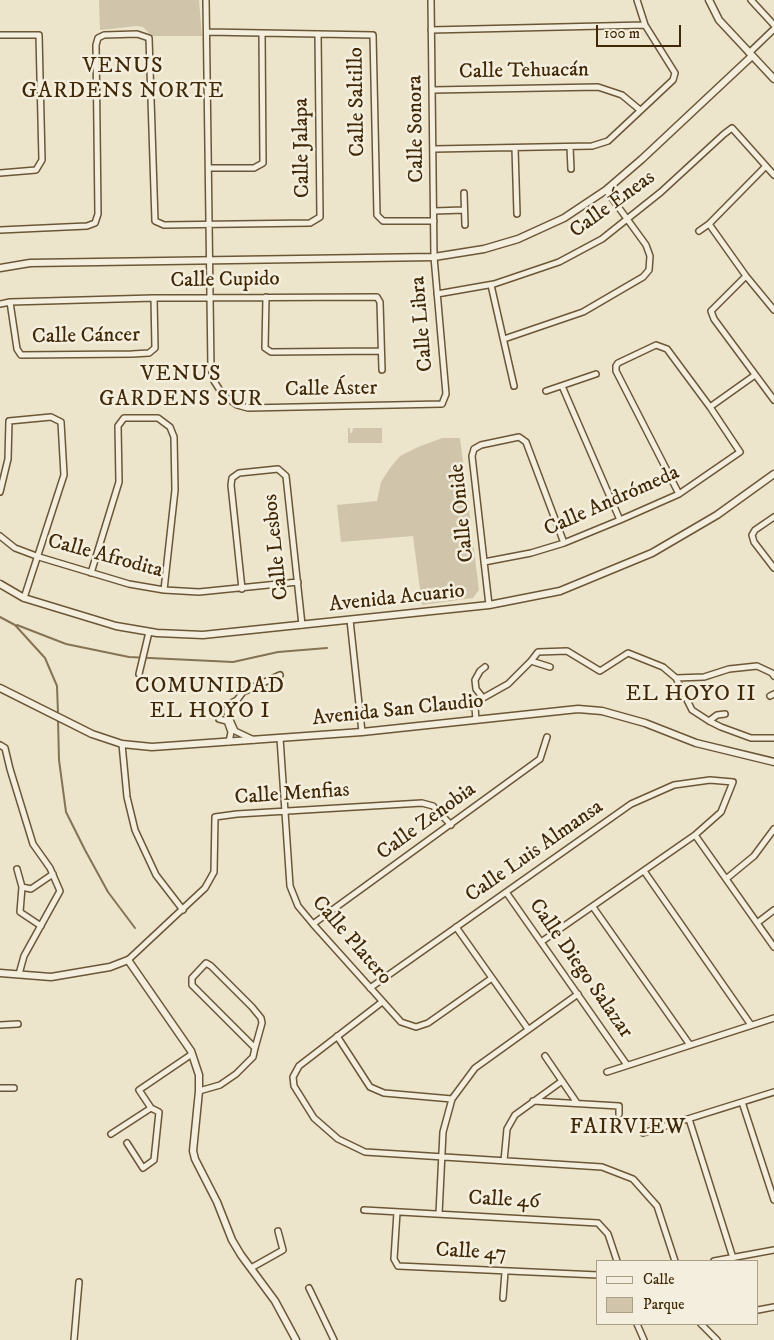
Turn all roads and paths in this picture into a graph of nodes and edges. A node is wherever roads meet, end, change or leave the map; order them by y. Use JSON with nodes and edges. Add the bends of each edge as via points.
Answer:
{"nodes":[{"id":1,"x":206,"y":0,"type":"edge"},
{"id":2,"x":431,"y":0,"type":"edge"},
{"id":3,"x":637,"y":0,"type":"edge"},
{"id":4,"x":709,"y":0,"type":"edge"},
{"id":5,"x":751,"y":0,"type":"edge"},
{"id":6,"x":645,"y":25,"type":"junction"},
{"id":7,"x":774,"y":25,"type":"edge"},
{"id":8,"x":774,"y":29,"type":"edge"},
{"id":9,"x":431,"y":30,"type":"junction"},
{"id":10,"x":207,"y":32,"type":"junction"},
{"id":11,"x":262,"y":33,"type":"junction"},
{"id":12,"x":0,"y":34,"type":"edge"},
{"id":13,"x":318,"y":34,"type":"junction"},
{"id":14,"x":750,"y":55,"type":"junction"},
{"id":15,"x":774,"y":79,"type":"edge"},
{"id":16,"x":432,"y":90,"type":"junction"},
{"id":17,"x":640,"y":110,"type":"junction"},
{"id":18,"x":570,"y":147,"type":"junction"},
{"id":19,"x":516,"y":148,"type":"junction"},
{"id":20,"x":434,"y":149,"type":"junction"},
{"id":21,"x":766,"y":166,"type":"junction"},
{"id":22,"x":208,"y":168,"type":"junction"},
{"id":23,"x":571,"y":169,"type":"dead end"},
{"id":24,"x":0,"y":173,"type":"edge"},
{"id":25,"x":774,"y":175,"type":"edge"},
{"id":26,"x":606,"y":190,"type":"junction"},
{"id":27,"x":464,"y":193,"type":"dead end"},
{"id":28,"x":464,"y":210,"type":"junction"},
{"id":29,"x":434,"y":211,"type":"junction"},
{"id":30,"x":517,"y":214,"type":"dead end"},
{"id":31,"x":627,"y":220,"type":"junction"},
{"id":32,"x":434,"y":221,"type":"junction"},
{"id":33,"x":209,"y":224,"type":"junction"},
{"id":34,"x":709,"y":224,"type":"junction"},
{"id":35,"x":465,"y":225,"type":"dead end"},
{"id":36,"x":0,"y":230,"type":"edge"},
{"id":37,"x":699,"y":231,"type":"dead end"},
{"id":38,"x":434,"y":257,"type":"junction"},
{"id":39,"x":210,"y":261,"type":"junction"},
{"id":40,"x":0,"y":268,"type":"edge"},
{"id":41,"x":746,"y":276,"type":"junction"},
{"id":42,"x":491,"y":285,"type":"junction"},
{"id":43,"x":437,"y":294,"type":"junction"},
{"id":44,"x":266,"y":297,"type":"junction"},
{"id":45,"x":154,"y":298,"type":"junction"},
{"id":46,"x":210,"y":298,"type":"junction"},
{"id":47,"x":10,"y":302,"type":"junction"},
{"id":48,"x":0,"y":304,"type":"edge"},
{"id":49,"x":774,"y":310,"type":"edge"},
{"id":50,"x":504,"y":339,"type":"junction"},
{"id":51,"x":381,"y":351,"type":"junction"},
{"id":52,"x":382,"y":370,"type":"dead end"},
{"id":53,"x":596,"y":374,"type":"dead end"},
{"id":54,"x":755,"y":375,"type":"junction"},
{"id":55,"x":514,"y":386,"type":"dead end"},
{"id":56,"x":562,"y":386,"type":"junction"},
{"id":57,"x":445,"y":387,"type":"joint"},
{"id":58,"x":546,"y":391,"type":"dead end"},
{"id":59,"x":774,"y":400,"type":"edge"},
{"id":60,"x":710,"y":408,"type":"junction"},
{"id":61,"x":774,"y":474,"type":"edge"},
{"id":62,"x":0,"y":492,"type":"edge"},
{"id":63,"x":679,"y":494,"type":"junction"},
{"id":64,"x":774,"y":517,"type":"edge"},
{"id":65,"x":620,"y":520,"type":"junction"},
{"id":66,"x":0,"y":536,"type":"edge"},
{"id":67,"x":564,"y":543,"type":"junction"},
{"id":68,"x":39,"y":557,"type":"junction"},
{"id":69,"x":484,"y":562,"type":"junction"},
{"id":70,"x":774,"y":568,"type":"edge"},
{"id":71,"x":91,"y":573,"type":"junction"},
{"id":72,"x":298,"y":582,"type":"junction"},
{"id":73,"x":0,"y":584,"type":"edge"},
{"id":74,"x":242,"y":588,"type":"junction"},
{"id":75,"x":164,"y":590,"type":"junction"},
{"id":76,"x":24,"y":598,"type":"junction"},
{"id":77,"x":489,"y":605,"type":"junction"},
{"id":78,"x":350,"y":620,"type":"junction"},
{"id":79,"x":302,"y":625,"type":"junction"},
{"id":80,"x":149,"y":632,"type":"junction"},
{"id":81,"x":531,"y":661,"type":"junction"},
{"id":82,"x":485,"y":667,"type":"dead end"},
{"id":83,"x":550,"y":667,"type":"dead end"},
{"id":84,"x":139,"y":674,"type":"dead end"},
{"id":85,"x":280,"y":675,"type":"dead end"},
{"id":86,"x":774,"y":676,"type":"edge"},
{"id":87,"x":676,"y":678,"type":"junction"},
{"id":88,"x":0,"y":688,"type":"edge"},
{"id":89,"x":483,"y":698,"type":"junction"},
{"id":90,"x":461,"y":705,"type":"dead end"},
{"id":91,"x":475,"y":707,"type":"junction"},
{"id":92,"x":725,"y":714,"type":"dead end"},
{"id":93,"x":219,"y":719,"type":"dead end"},
{"id":94,"x":476,"y":720,"type":"junction"},
{"id":95,"x":709,"y":721,"type":"junction"},
{"id":96,"x":362,"y":732,"type":"junction"},
{"id":97,"x":547,"y":737,"type":"dead end"},
{"id":98,"x":280,"y":738,"type":"junction"},
{"id":99,"x":774,"y":738,"type":"edge"},
{"id":100,"x":254,"y":740,"type":"junction"},
{"id":101,"x":229,"y":742,"type":"junction"},
{"id":102,"x":122,"y":744,"type":"junction"},
{"id":103,"x":0,"y":745,"type":"edge"},
{"id":104,"x":774,"y":762,"type":"edge"},
{"id":105,"x":284,"y":811,"type":"junction"},
{"id":106,"x":452,"y":825,"type":"junction"},
{"id":107,"x":774,"y":829,"type":"edge"},
{"id":108,"x":694,"y":835,"type":"junction"},
{"id":109,"x":17,"y":870,"type":"dead end"},
{"id":110,"x":644,"y":871,"type":"junction"},
{"id":111,"x":53,"y":874,"type":"junction"},
{"id":112,"x":726,"y":879,"type":"junction"},
{"id":113,"x":22,"y":887,"type":"junction"},
{"id":114,"x":506,"y":892,"type":"junction"},
{"id":115,"x":592,"y":907,"type":"junction"},
{"id":116,"x":183,"y":910,"type":"junction"},
{"id":117,"x":774,"y":910,"type":"edge"},
{"id":118,"x":757,"y":923,"type":"junction"},
{"id":119,"x":313,"y":924,"type":"junction"},
{"id":120,"x":41,"y":926,"type":"junction"},
{"id":121,"x":456,"y":927,"type":"junction"},
{"id":122,"x":541,"y":942,"type":"junction"},
{"id":123,"x":774,"y":947,"type":"edge"},
{"id":124,"x":128,"y":960,"type":"junction"},
{"id":125,"x":0,"y":973,"type":"edge"},
{"id":126,"x":19,"y":974,"type":"junction"},
{"id":127,"x":492,"y":978,"type":"junction"},
{"id":128,"x":370,"y":988,"type":"junction"},
{"id":129,"x":578,"y":994,"type":"junction"},
{"id":130,"x":382,"y":1002,"type":"junction"},
{"id":131,"x":774,"y":1018,"type":"edge"},
{"id":132,"x":18,"y":1024,"type":"dead end"},
{"id":133,"x":0,"y":1025,"type":"edge"},
{"id":134,"x":751,"y":1025,"type":"junction"},
{"id":135,"x":528,"y":1029,"type":"junction"},
{"id":136,"x":337,"y":1036,"type":"junction"},
{"id":137,"x":690,"y":1045,"type":"junction"},
{"id":138,"x":255,"y":1048,"type":"junction"},
{"id":139,"x":192,"y":1054,"type":"junction"},
{"id":140,"x":545,"y":1056,"type":"dead end"},
{"id":141,"x":627,"y":1065,"type":"junction"},
{"id":142,"x":607,"y":1072,"type":"dead end"},
{"id":143,"x":562,"y":1081,"type":"junction"},
{"id":144,"x":0,"y":1088,"type":"edge"},
{"id":145,"x":14,"y":1088,"type":"dead end"},
{"id":146,"x":199,"y":1091,"type":"junction"},
{"id":147,"x":774,"y":1092,"type":"edge"},
{"id":148,"x":452,"y":1100,"type":"junction"},
{"id":149,"x":532,"y":1101,"type":"junction"},
{"id":150,"x":742,"y":1102,"type":"junction"},
{"id":151,"x":577,"y":1103,"type":"junction"},
{"id":152,"x":151,"y":1108,"type":"junction"},
{"id":153,"x":619,"y":1114,"type":"dead end"},
{"id":154,"x":689,"y":1119,"type":"junction"},
{"id":155,"x":643,"y":1133,"type":"dead end"},
{"id":156,"x":111,"y":1134,"type":"dead end"},
{"id":157,"x":126,"y":1143,"type":"dead end"},
{"id":158,"x":442,"y":1158,"type":"junction"},
{"id":159,"x":504,"y":1161,"type":"junction"},
{"id":160,"x":774,"y":1200,"type":"edge"},
{"id":161,"x":364,"y":1210,"type":"dead end"},
{"id":162,"x":397,"y":1212,"type":"junction"},
{"id":163,"x":439,"y":1214,"type":"junction"},
{"id":164,"x":278,"y":1231,"type":"dead end"},
{"id":165,"x":774,"y":1250,"type":"edge"},
{"id":166,"x":733,"y":1258,"type":"junction"},
{"id":167,"x":617,"y":1260,"type":"edge"},
{"id":168,"x":676,"y":1260,"type":"edge"},
{"id":169,"x":720,"y":1260,"type":"edge"},
{"id":170,"x":251,"y":1268,"type":"junction"},
{"id":171,"x":505,"y":1272,"type":"junction"},
{"id":172,"x":596,"y":1275,"type":"edge"},
{"id":173,"x":78,"y":1282,"type":"dead end"},
{"id":174,"x":309,"y":1288,"type":"dead end"},
{"id":175,"x":503,"y":1298,"type":"dead end"},
{"id":176,"x":774,"y":1307,"type":"edge"},
{"id":177,"x":759,"y":1310,"type":"edge"},
{"id":178,"x":638,"y":1325,"type":"edge"},
{"id":179,"x":703,"y":1325,"type":"edge"},
{"id":180,"x":74,"y":1340,"type":"edge"},
{"id":181,"x":296,"y":1340,"type":"edge"},
{"id":182,"x":334,"y":1340,"type":"edge"},
{"id":183,"x":644,"y":1340,"type":"edge"},
{"id":184,"x":717,"y":1340,"type":"edge"}],
"edges":[{"from":1,"to":10,"type":"street","name":"Calle Áster"},
{"from":2,"to":9,"type":"street","name":"Calle Sonora"},
{"from":3,"to":6,"type":"street"},
{"from":4,"to":14,"type":"street","via":[[719,20]]},
{"from":5,"to":7,"type":"street"},
{"from":6,"to":9,"type":"street"},
{"from":6,"to":17,"type":"street","via":[[675,74]]},
{"from":8,"to":14,"type":"street"},
{"from":9,"to":16,"type":"street","name":"Calle Sonora"},
{"from":10,"to":11,"type":"street","name":"Calle Saltillo"},
{"from":10,"to":22,"type":"street","name":"Calle Áster"},
{"from":11,"to":13,"type":"street","name":"Calle Saltillo"},
{"from":11,"to":22,"type":"street","via":[[263,163],[254,168]]},
{"from":12,"to":24,"type":"street","via":[[39,35],[42,160],[36,170]]},
{"from":13,"to":32,"type":"street","name":"Calle Saltillo","via":[[373,35],[377,215],[384,221]]},
{"from":13,"to":33,"type":"street","name":"Calle Jalapa","via":[[320,217],[310,223]]},
{"from":14,"to":15,"type":"street"},
{"from":14,"to":26,"type":"street"},
{"from":16,"to":17,"type":"street","name":"Calle Tehuacán","via":[[598,87],[622,95]]},
{"from":16,"to":20,"type":"street","name":"Calle Sonora"},
{"from":17,"to":18,"type":"street","via":[[608,141]]},
{"from":18,"to":19,"type":"street"},
{"from":18,"to":23,"type":"street"},
{"from":19,"to":20,"type":"street"},
{"from":19,"to":30,"type":"street"},
{"from":20,"to":29,"type":"street","name":"Calle Sonora"},
{"from":21,"to":25,"type":"street","name":"Calle Éneas"},
{"from":21,"to":31,"type":"street","name":"Calle Éneas","via":[[732,128]]},
{"from":21,"to":34,"type":"street"},
{"from":22,"to":33,"type":"street","name":"Calle Áster"},
{"from":26,"to":31,"type":"street"},
{"from":26,"to":38,"type":"street","via":[[564,218],[518,239]]},
{"from":27,"to":28,"type":"street"},
{"from":28,"to":29,"type":"street"},
{"from":28,"to":35,"type":"street"},
{"from":29,"to":32,"type":"street","name":"Calle Sonora"},
{"from":31,"to":42,"type":"street","name":"Calle Éneas","via":[[602,239],[559,262]]},
{"from":31,"to":50,"type":"street","via":[[646,245],[650,256],[649,270],[642,277],[583,312]]},
{"from":32,"to":38,"type":"street","name":"Calle Sonora"},
{"from":33,"to":36,"type":"street","name":"Calle Jalapa","via":[[164,225],[155,221],[150,48],[149,38],[137,34],[104,35],[98,38],[96,45],[96,223]]},
{"from":33,"to":39,"type":"street","name":"Calle Áster"},
{"from":34,"to":37,"type":"street"},
{"from":34,"to":41,"type":"street"},
{"from":38,"to":39,"type":"street"},
{"from":38,"to":43,"type":"street","name":"Calle Libra"},
{"from":39,"to":40,"type":"street","via":[[30,263]]},
{"from":39,"to":46,"type":"street","name":"Calle Áster"},
{"from":41,"to":49,"type":"street"},
{"from":41,"to":54,"type":"street","via":[[711,310]]},
{"from":42,"to":43,"type":"street","name":"Calle Éneas"},
{"from":42,"to":50,"type":"street"},
{"from":43,"to":57,"type":"street","name":"Calle Libra"},
{"from":44,"to":46,"type":"street","name":"Calle Cupido"},
{"from":44,"to":51,"type":"street","name":"Calle Cupido","via":[[377,297],[380,302]]},
{"from":44,"to":51,"type":"street","via":[[265,348],[271,352]]},
{"from":45,"to":46,"type":"street","name":"Calle Cupido"},
{"from":45,"to":47,"type":"street","name":"Calle Cupido"},
{"from":45,"to":47,"type":"street","name":"Calle Cáncer","via":[[155,348],[149,353],[132,354],[21,355],[17,349]]},
{"from":46,"to":57,"type":"street","name":"Calle Áster","via":[[214,381],[223,395],[237,405],[248,408],[442,404]]},
{"from":47,"to":48,"type":"street","name":"Calle Cupido"},
{"from":50,"to":55,"type":"street"},
{"from":51,"to":52,"type":"street","name":"Calle Cupido"},
{"from":53,"to":56,"type":"street"},
{"from":54,"to":59,"type":"street"},
{"from":54,"to":60,"type":"street"},
{"from":56,"to":58,"type":"street"},
{"from":56,"to":65,"type":"street"},
{"from":60,"to":63,"type":"street","name":"Calle Andrómeda","via":[[740,452]]},
{"from":60,"to":63,"type":"street","name":"Calle Andrómeda","via":[[667,348],[656,345],[616,366]]},
{"from":61,"to":77,"type":"street","name":"Avenida Acuario","via":[[717,515],[652,552],[560,591]]},
{"from":62,"to":68,"type":"street","via":[[8,459],[9,421],[51,417],[61,422],[64,475]]},
{"from":63,"to":65,"type":"street","name":"Calle Andrómeda"},
{"from":64,"to":70,"type":"street","via":[[752,535]]},
{"from":65,"to":67,"type":"street","name":"Calle Andrómeda"},
{"from":66,"to":68,"type":"street","name":"Calle Afrodita","via":[[15,548]]},
{"from":67,"to":69,"type":"street","name":"Calle Andrómeda","via":[[531,554]]},
{"from":67,"to":69,"type":"street","name":"Calle Onide","via":[[526,442],[519,438],[481,445],[474,449],[472,456]]},
{"from":68,"to":71,"type":"street","name":"Calle Afrodita"},
{"from":68,"to":76,"type":"street"},
{"from":69,"to":77,"type":"street","name":"Calle Onide"},
{"from":71,"to":75,"type":"street","name":"Calle Afrodita"},
{"from":71,"to":75,"type":"street","via":[[119,482],[118,426],[124,418],[158,418],[170,427],[174,437],[175,490]]},
{"from":72,"to":74,"type":"street","name":"Calle Afrodita"},
{"from":72,"to":74,"type":"street","name":"Calle Lesbos","via":[[286,476],[278,469],[238,473],[232,478],[231,486]]},
{"from":72,"to":79,"type":"street","name":"Calle Lesbos"},
{"from":73,"to":76,"type":"street","name":"Avenida Acuario"},
{"from":74,"to":75,"type":"street","name":"Calle Afrodita","via":[[199,592]]},
{"from":76,"to":80,"type":"street","name":"Avenida Acuario","via":[[116,626]]},
{"from":77,"to":78,"type":"street","name":"Avenida Acuario"},
{"from":78,"to":79,"type":"street","name":"Avenida Acuario"},
{"from":78,"to":96,"type":"street"},
{"from":79,"to":80,"type":"street","name":"Avenida Acuario","via":[[203,635]]},
{"from":80,"to":84,"type":"street"},
{"from":81,"to":83,"type":"street"},
{"from":81,"to":87,"type":"street","via":[[538,652],[568,651],[600,671],[628,653],[663,667]]},
{"from":81,"to":89,"type":"street","via":[[508,684]]},
{"from":82,"to":89,"type":"street","via":[[475,680],[476,689]]},
{"from":85,"to":100,"type":"street","via":[[244,692],[228,705],[227,714],[236,731]]},
{"from":86,"to":87,"type":"street","via":[[757,666],[729,669],[704,677]]},
{"from":87,"to":95,"type":"street","via":[[692,710]]},
{"from":88,"to":102,"type":"street","name":"Avenida San Claudio","via":[[92,734]]},
{"from":89,"to":91,"type":"street"},
{"from":90,"to":91,"type":"street"},
{"from":91,"to":94,"type":"street"},
{"from":92,"to":95,"type":"street"},
{"from":93,"to":101,"type":"street","via":[[227,721],[232,732]]},
{"from":94,"to":96,"type":"street","name":"Avenida San Claudio"},
{"from":94,"to":104,"type":"street","name":"Avenida San Claudio","via":[[578,709],[602,711],[696,743]]},
{"from":95,"to":99,"type":"street","via":[[751,738]]},
{"from":96,"to":98,"type":"street","name":"Avenida San Claudio"},
{"from":97,"to":106,"type":"street","name":"Calle Zenobia","via":[[540,759]]},
{"from":98,"to":100,"type":"street","name":"Avenida San Claudio"},
{"from":98,"to":105,"type":"street","name":"Calle Platero"},
{"from":100,"to":101,"type":"street","name":"Avenida San Claudio"},
{"from":101,"to":102,"type":"street","name":"Avenida San Claudio","via":[[152,747]]},
{"from":102,"to":116,"type":"street","via":[[127,797],[135,830],[156,875]]},
{"from":103,"to":111,"type":"street","via":[[6,748],[33,844]]},
{"from":105,"to":106,"type":"street","name":"Calle Menfias","via":[[422,803],[433,806]]},
{"from":105,"to":116,"type":"street","name":"Calle Menfias","via":[[215,817],[214,872],[205,888]]},
{"from":105,"to":119,"type":"street","name":"Calle Platero","via":[[290,886],[298,906]]},
{"from":106,"to":119,"type":"street","name":"Calle Zenobia"},
{"from":107,"to":112,"type":"street","via":[[754,856]]},
{"from":108,"to":110,"type":"street"},
{"from":108,"to":112,"type":"street"},
{"from":108,"to":114,"type":"street","name":"Calle Luis Almansa","via":[[721,812],[733,782],[710,780],[674,785],[631,804]]},
{"from":109,"to":113,"type":"street"},
{"from":110,"to":115,"type":"street"},
{"from":110,"to":134,"type":"street"},
{"from":111,"to":113,"type":"street","via":[[31,889]]},
{"from":111,"to":120,"type":"street","via":[[60,891]]},
{"from":112,"to":118,"type":"street"},
{"from":113,"to":120,"type":"street","via":[[20,912]]},
{"from":114,"to":121,"type":"street","name":"Calle Luis Almansa"},
{"from":114,"to":122,"type":"street","name":"Calle Diego Salazar"},
{"from":115,"to":122,"type":"street"},
{"from":115,"to":137,"type":"street"},
{"from":116,"to":124,"type":"street","name":"Calle Menfias"},
{"from":117,"to":118,"type":"street"},
{"from":118,"to":123,"type":"street"},
{"from":119,"to":128,"type":"street","name":"Calle Platero"},
{"from":120,"to":126,"type":"street","via":[[24,956]]},
{"from":121,"to":127,"type":"street"},
{"from":121,"to":128,"type":"street","name":"Calle Luis Almansa"},
{"from":122,"to":129,"type":"street","name":"Calle Diego Salazar"},
{"from":124,"to":126,"type":"street","via":[[110,967],[51,977]]},
{"from":124,"to":139,"type":"street"},
{"from":125,"to":126,"type":"street"},
{"from":127,"to":130,"type":"street","name":"Calle Platero","via":[[428,1023],[416,1027],[401,1022]]},
{"from":127,"to":135,"type":"street"},
{"from":128,"to":130,"type":"street","name":"Calle Platero"},
{"from":129,"to":135,"type":"street"},
{"from":129,"to":141,"type":"street","name":"Calle Diego Salazar"},
{"from":130,"to":136,"type":"street"},
{"from":131,"to":134,"type":"street"},
{"from":132,"to":133,"type":"street"},
{"from":134,"to":137,"type":"street"},
{"from":135,"to":148,"type":"street","via":[[475,1068]]},
{"from":136,"to":148,"type":"street","via":[[370,1087],[384,1094]]},
{"from":136,"to":158,"type":"street","via":[[299,1066],[293,1077],[294,1086],[314,1118],[338,1139],[365,1152]]},
{"from":137,"to":141,"type":"street"},
{"from":138,"to":138,"type":"street","via":[[192,984],[192,978],[206,963],[261,1018]]},
{"from":138,"to":146,"type":"street","via":[[253,1057],[236,1074],[220,1085]]},
{"from":139,"to":146,"type":"street","via":[[199,1075]]},
{"from":139,"to":152,"type":"street","via":[[138,1090]]},
{"from":140,"to":143,"type":"street"},
{"from":141,"to":142,"type":"street"},
{"from":143,"to":149,"type":"street"},
{"from":143,"to":151,"type":"street"},
{"from":144,"to":145,"type":"street"},
{"from":146,"to":170,"type":"street","via":[[195,1159],[232,1240]]},
{"from":147,"to":150,"type":"street"},
{"from":148,"to":158,"type":"street","via":[[443,1132]]},
{"from":149,"to":151,"type":"street"},
{"from":149,"to":159,"type":"street","via":[[515,1115],[507,1129]]},
{"from":150,"to":154,"type":"street"},
{"from":150,"to":160,"type":"street"},
{"from":151,"to":153,"type":"street","via":[[619,1106]]},
{"from":152,"to":156,"type":"street"},
{"from":152,"to":157,"type":"street","via":[[159,1112],[154,1160],[143,1168]]},
{"from":154,"to":155,"type":"street"},
{"from":154,"to":166,"type":"street"},
{"from":158,"to":159,"type":"street"},
{"from":158,"to":163,"type":"street"},
{"from":159,"to":168,"type":"street","via":[[602,1167],[633,1179],[656,1206]]},
{"from":161,"to":162,"type":"street","name":"Calle 46"},
{"from":162,"to":163,"type":"street","name":"Calle 46"},
{"from":162,"to":171,"type":"street","name":"Calle 47","via":[[394,1259],[398,1266]]},
{"from":163,"to":167,"type":"street","name":"Calle 46","via":[[598,1222],[608,1234]]},
{"from":164,"to":170,"type":"street","via":[[283,1250]]},
{"from":165,"to":166,"type":"street"},
{"from":166,"to":169,"type":"street"},
{"from":170,"to":181,"type":"street","via":[[275,1301]]},
{"from":171,"to":172,"type":"street","name":"Calle 47"},
{"from":171,"to":175,"type":"street"},
{"from":173,"to":180,"type":"street"},
{"from":174,"to":182,"type":"street"},
{"from":176,"to":177,"type":"street"},
{"from":178,"to":183,"type":"street"},
{"from":179,"to":184,"type":"street"}]}
